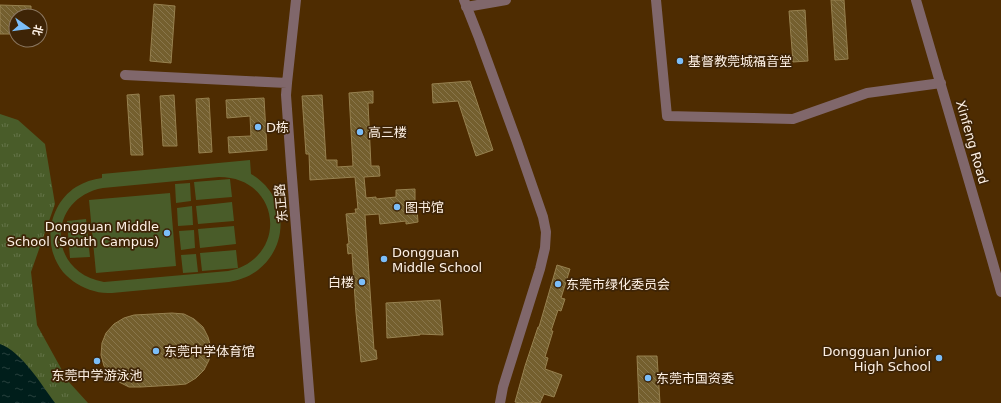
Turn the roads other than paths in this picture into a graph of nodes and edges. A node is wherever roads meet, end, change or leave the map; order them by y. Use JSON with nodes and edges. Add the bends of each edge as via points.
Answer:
{"nodes":[{"id":1,"x":296,"y":0,"type":"edge"},
{"id":2,"x":506,"y":0,"type":"edge"},
{"id":3,"x":656,"y":0,"type":"edge"},
{"id":4,"x":916,"y":0,"type":"edge"},
{"id":5,"x":465,"y":3,"type":"edge"},
{"id":6,"x":125,"y":75,"type":"dead end"},
{"id":7,"x":287,"y":83,"type":"junction"},
{"id":8,"x":941,"y":83,"type":"junction"},
{"id":9,"x":1001,"y":292,"type":"edge"},
{"id":10,"x":310,"y":403,"type":"edge"},
{"id":11,"x":500,"y":403,"type":"edge"}],
"edges":[{"from":1,"to":7,"type":"street","name":"东正路"},
{"from":2,"to":5,"type":"street"},
{"from":3,"to":8,"type":"street","via":[[668,116],[793,119],[867,94]]},
{"from":4,"to":8,"type":"street","name":"Xinfeng Road"},
{"from":5,"to":11,"type":"street","via":[[517,142],[546,232],[540,269]]},
{"from":6,"to":7,"type":"street"},
{"from":7,"to":10,"type":"street","name":"东正路"},
{"from":8,"to":9,"type":"street","name":"Xinfeng Road"}]}
